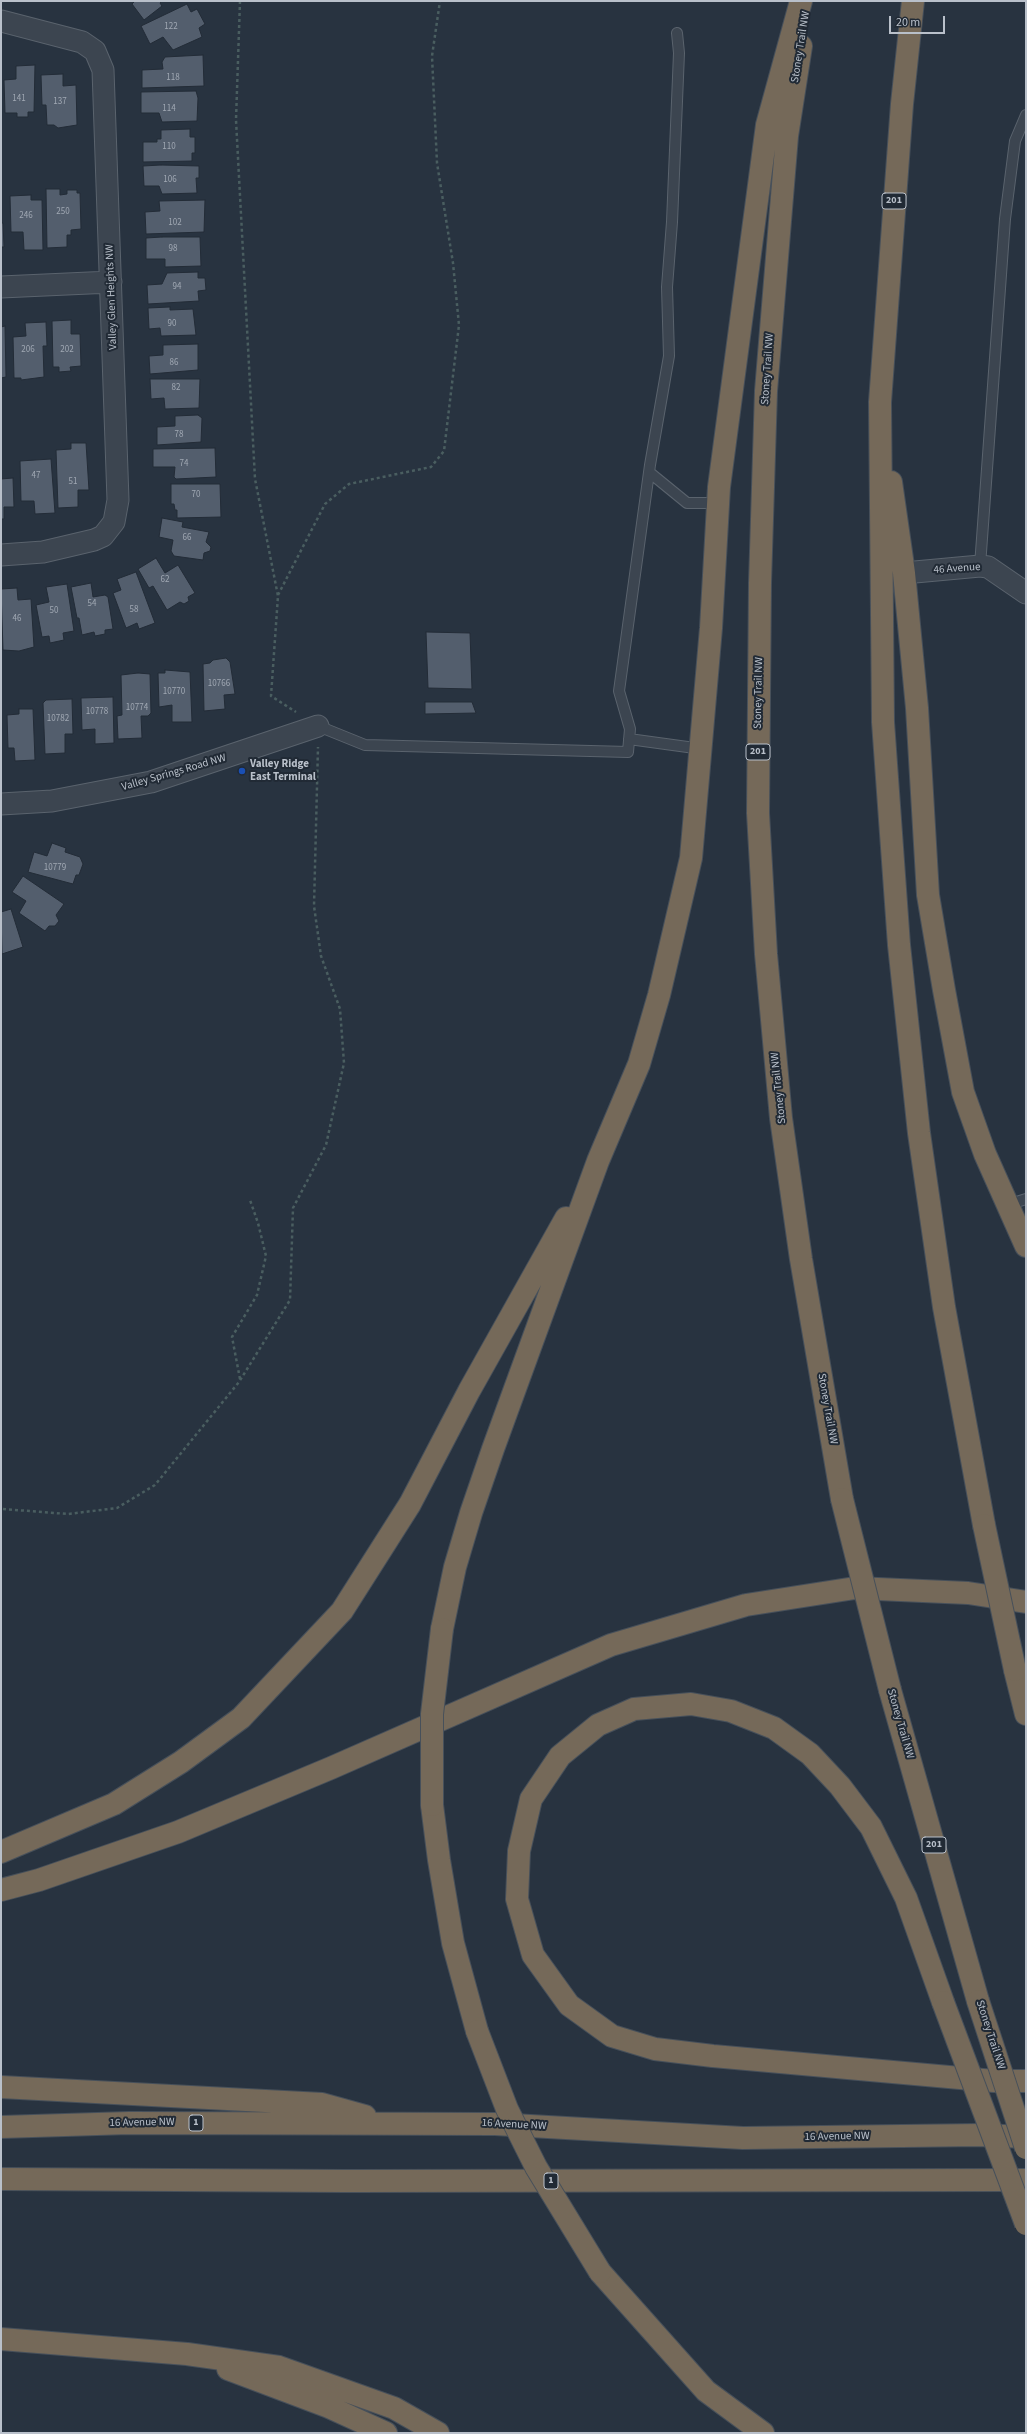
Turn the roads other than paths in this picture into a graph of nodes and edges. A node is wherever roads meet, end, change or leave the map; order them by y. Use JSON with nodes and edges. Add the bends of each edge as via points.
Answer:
{"nodes":[{"id":1,"x":801,"y":1,"type":"edge"},
{"id":2,"x":808,"y":1,"type":"edge"},
{"id":3,"x":913,"y":1,"type":"edge"},
{"id":4,"x":1,"y":21,"type":"edge"},
{"id":5,"x":677,"y":33,"type":"dead end"},
{"id":6,"x":1026,"y":115,"type":"edge"},
{"id":7,"x":111,"y":282,"type":"junction"},
{"id":8,"x":1,"y":287,"type":"edge"},
{"id":9,"x":880,"y":402,"type":"junction"},
{"id":10,"x":649,"y":472,"type":"junction"},
{"id":11,"x":718,"y":503,"type":"junction"},
{"id":12,"x":1,"y":556,"type":"edge"},
{"id":13,"x":980,"y":566,"type":"junction"},
{"id":14,"x":904,"y":573,"type":"junction"},
{"id":15,"x":1026,"y":593,"type":"edge"},
{"id":16,"x":318,"y":726,"type":"joint"},
{"id":17,"x":629,"y":739,"type":"junction"},
{"id":18,"x":702,"y":749,"type":"junction"},
{"id":19,"x":1,"y":804,"type":"edge"},
{"id":20,"x":598,"y":1161,"type":"junction"},
{"id":21,"x":1016,"y":1202,"type":"edge"},
{"id":22,"x":1026,"y":1246,"type":"edge"},
{"id":23,"x":1026,"y":1602,"type":"edge"},
{"id":24,"x":1026,"y":1714,"type":"edge"},
{"id":25,"x":1,"y":1852,"type":"edge"},
{"id":26,"x":1,"y":1890,"type":"edge"},
{"id":27,"x":1026,"y":2081,"type":"edge"},
{"id":28,"x":1,"y":2087,"type":"edge"},
{"id":29,"x":391,"y":2123,"type":"junction"},
{"id":30,"x":1,"y":2127,"type":"edge"},
{"id":31,"x":1026,"y":2137,"type":"edge"},
{"id":32,"x":1026,"y":2148,"type":"edge"},
{"id":33,"x":1,"y":2179,"type":"edge"},
{"id":34,"x":1026,"y":2180,"type":"edge"},
{"id":35,"x":1026,"y":2224,"type":"edge"},
{"id":36,"x":1,"y":2339,"type":"edge"},
{"id":37,"x":187,"y":2354,"type":"junction"},
{"id":38,"x":386,"y":2433,"type":"edge"},
{"id":39,"x":438,"y":2433,"type":"edge"},
{"id":40,"x":763,"y":2433,"type":"edge"}],
"edges":[{"from":1,"to":11,"type":"highway","via":[[766,124]]},
{"from":2,"to":32,"type":"highway","name":"Stoney Trail NW","number":"201","bridge":true,"via":[[787,136],[766,391],[760,583],[758,813],[766,954],[781,1118],[801,1259],[842,1499],[890,1690],[978,2000]]},
{"from":3,"to":9,"type":"highway","number":"201","via":[[900,120]]},
{"from":4,"to":7,"type":"street","name":"Valley Glen Heights NW","via":[[82,42],[95,51],[100,59],[104,78]]},
{"from":5,"to":10,"type":"lane","via":[[678,76],[666,287],[669,356]]},
{"from":6,"to":13,"type":"lane","via":[[1015,141],[1004,219]]},
{"from":7,"to":8,"type":"street"},
{"from":7,"to":12,"type":"street","name":"Valley Glen Heights NW","via":[[118,500],[114,522],[103,536],[94,540],[43,552]]},
{"from":9,"to":14,"type":"highway"},
{"from":9,"to":24,"type":"highway","number":"201","bridge":true,"via":[[883,722],[899,944],[919,1133],[944,1307],[984,1525]]},
{"from":10,"to":11,"type":"lane","via":[[687,503]]},
{"from":10,"to":17,"type":"lane","via":[[619,691],[630,729]]},
{"from":11,"to":18,"type":"highway"},
{"from":13,"to":14,"type":"street","name":"46 Avenue"},
{"from":13,"to":15,"type":"street","name":"46 Avenue","via":[[988,568]]},
{"from":14,"to":21,"type":"highway","via":[[917,708],[928,895],[963,1092],[985,1154]]},
{"from":16,"to":17,"type":"lane","via":[[365,745],[628,752]]},
{"from":16,"to":19,"type":"street","name":"Valley Springs Road NW","via":[[151,782],[52,801]]},
{"from":17,"to":18,"type":"lane"},
{"from":18,"to":20,"type":"highway","via":[[691,858],[659,994],[639,1064]]},
{"from":20,"to":25,"type":"highway","via":[[469,1391],[410,1504],[342,1611],[242,1718],[181,1762],[114,1804]]},
{"from":20,"to":40,"type":"highway","bridge":true,"via":[[471,1512],[456,1567],[442,1629],[432,1714],[432,1805],[439,1860],[453,1943],[477,2031],[507,2109],[536,2167],[600,2272],[706,2391]]},
{"from":21,"to":22,"type":"highway"},
{"from":23,"to":26,"type":"highway","via":[[968,1592],[854,1588],[746,1605],[611,1645],[178,1832],[39,1880]]},
{"from":27,"to":35,"type":"highway","bridge":true,"via":[[994,2082],[706,2055],[654,2049],[612,2036],[569,2005],[533,1956],[517,1899],[519,1851],[531,1799],[560,1756],[598,1725],[634,1709],[690,1704],[732,1711],[774,1728],[815,1759],[840,1786],[871,1827],[906,1898],[943,2002]]},
{"from":28,"to":29,"type":"highway","via":[[322,2104]]},
{"from":29,"to":30,"type":"highway","name":"16 Avenue NW","number":"1","via":[[129,2123]]},
{"from":29,"to":31,"type":"highway","name":"16 Avenue NW","number":"1","via":[[495,2124],[743,2138],[980,2135]]},
{"from":33,"to":34,"type":"highway","number":"1"},
{"from":36,"to":37,"type":"highway"},
{"from":37,"to":38,"type":"highway","via":[[329,2407]]},
{"from":37,"to":39,"type":"highway","via":[[279,2367],[394,2408]]}]}
